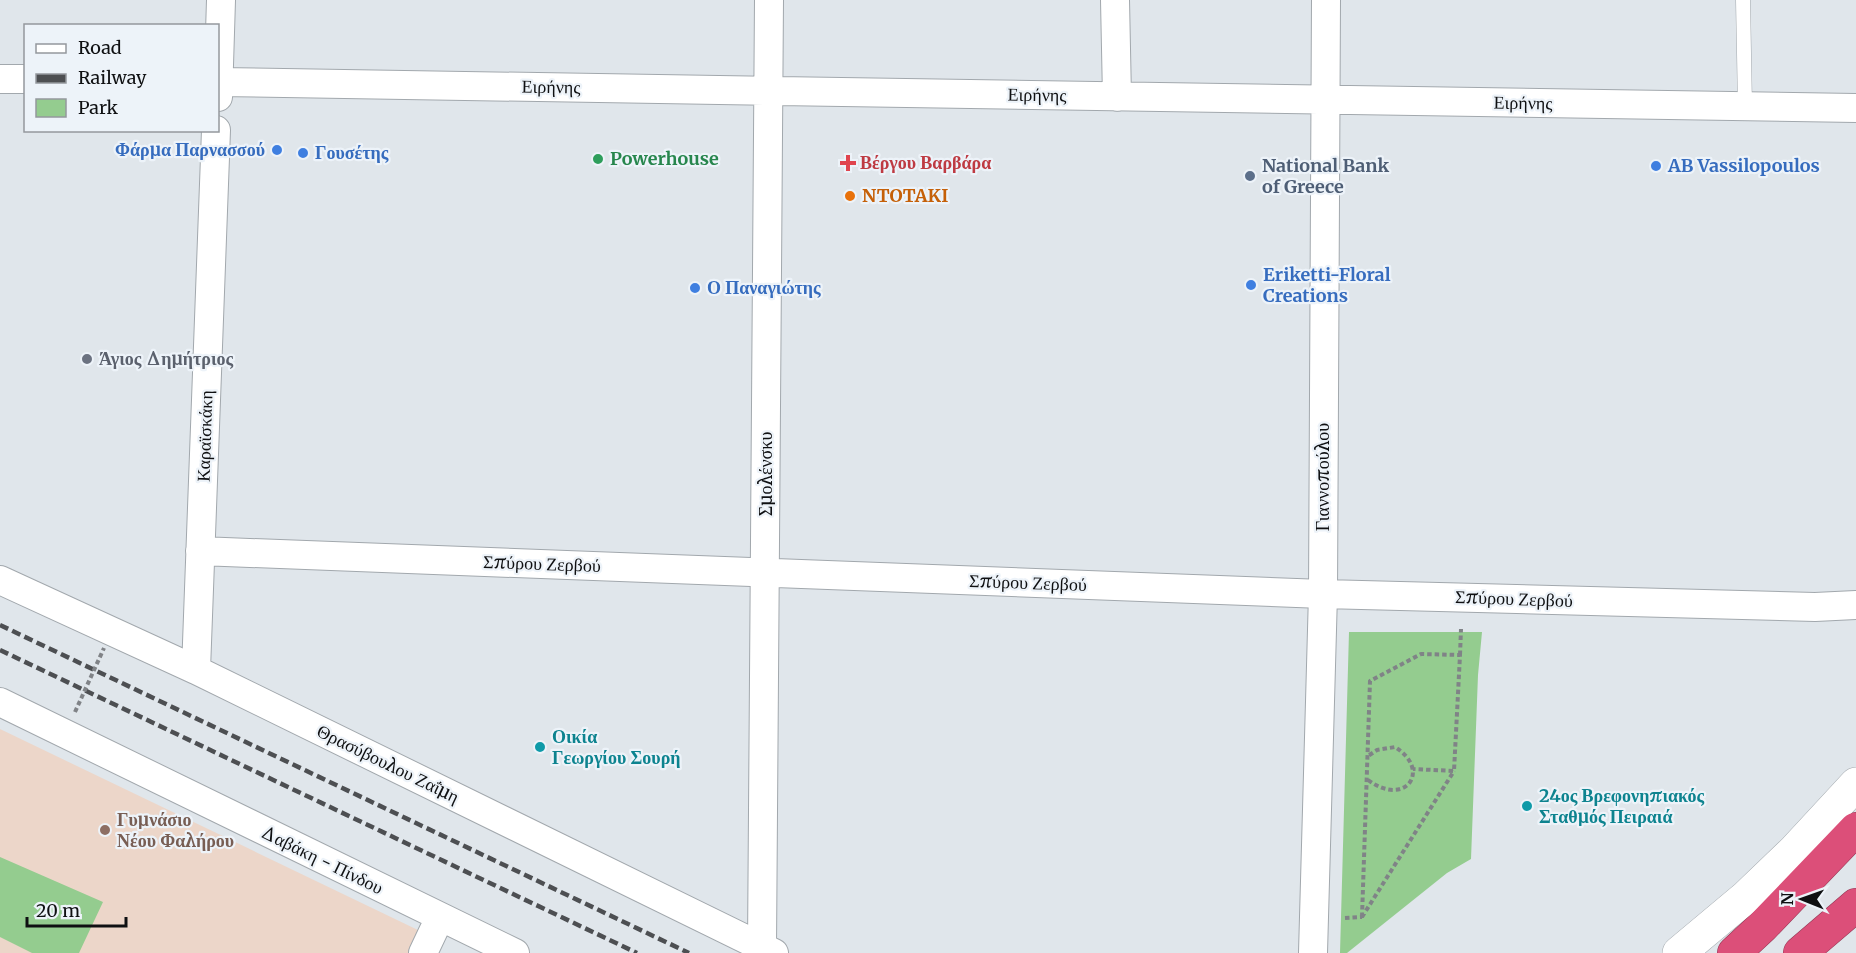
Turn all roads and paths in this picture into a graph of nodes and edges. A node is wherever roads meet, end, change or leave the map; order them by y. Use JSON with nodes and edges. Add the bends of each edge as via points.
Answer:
{"nodes":[{"id":1,"x":221,"y":0,"type":"edge"},
{"id":2,"x":769,"y":0,"type":"edge"},
{"id":3,"x":1115,"y":0,"type":"edge"},
{"id":4,"x":1326,"y":0,"type":"edge"},
{"id":5,"x":1743,"y":0,"type":"edge"},
{"id":6,"x":219,"y":55,"type":"edge"},
{"id":7,"x":0,"y":79,"type":"edge"},
{"id":8,"x":24,"y":79,"type":"edge"},
{"id":9,"x":219,"y":82,"type":"edge"},
{"id":10,"x":768,"y":91,"type":"junction"},
{"id":11,"x":1117,"y":97,"type":"junction"},
{"id":12,"x":1326,"y":100,"type":"junction"},
{"id":13,"x":1745,"y":106,"type":"junction"},
{"id":14,"x":1856,"y":108,"type":"edge"},
{"id":15,"x":216,"y":132,"type":"edge"},
{"id":16,"x":200,"y":550,"type":"junction"},
{"id":17,"x":765,"y":573,"type":"junction"},
{"id":18,"x":0,"y":580,"type":"edge"},
{"id":19,"x":1323,"y":594,"type":"junction"},
{"id":20,"x":1856,"y":605,"type":"edge"},
{"id":21,"x":105,"y":648,"type":"dead end"},
{"id":22,"x":196,"y":670,"type":"junction"},
{"id":23,"x":0,"y":702,"type":"edge"},
{"id":24,"x":75,"y":712,"type":"dead end"},
{"id":25,"x":1368,"y":756,"type":"junction"},
{"id":26,"x":1413,"y":769,"type":"junction"},
{"id":27,"x":1454,"y":771,"type":"junction"},
{"id":28,"x":1368,"y":780,"type":"junction"},
{"id":29,"x":1856,"y":784,"type":"edge"},
{"id":30,"x":1856,"y":829,"type":"edge"},
{"id":31,"x":1856,"y":905,"type":"edge"},
{"id":32,"x":440,"y":917,"type":"junction"},
{"id":33,"x":1689,"y":944,"type":"edge"},
{"id":34,"x":768,"y":950,"type":"edge"},
{"id":35,"x":423,"y":953,"type":"edge"},
{"id":36,"x":515,"y":953,"type":"edge"},
{"id":37,"x":1313,"y":953,"type":"edge"},
{"id":38,"x":1734,"y":953,"type":"edge"},
{"id":39,"x":1800,"y":953,"type":"edge"}],
"edges":[{"from":1,"to":6,"type":"street"},
{"from":2,"to":10,"type":"street","name":"Σμολένσκυ"},
{"from":3,"to":11,"type":"street"},
{"from":4,"to":12,"type":"street","name":"Γιαννοπούλου"},
{"from":5,"to":13,"type":"lane"},
{"from":7,"to":8,"type":"street"},
{"from":9,"to":10,"type":"street","name":"Ειρήνης"},
{"from":10,"to":11,"type":"street","name":"Ειρήνης"},
{"from":10,"to":17,"type":"street","name":"Σμολένσκυ"},
{"from":11,"to":12,"type":"street","name":"Ειρήνης"},
{"from":12,"to":13,"type":"street","name":"Ειρήνης"},
{"from":12,"to":19,"type":"street","name":"Γιαννοπούλου"},
{"from":13,"to":14,"type":"street","name":"Ειρήνης"},
{"from":15,"to":16,"type":"street","name":"Καραϊσκάκη"},
{"from":16,"to":17,"type":"street","name":"Σπύρου Ζερβού"},
{"from":16,"to":22,"type":"street","name":"Καραϊσκάκη"},
{"from":17,"to":19,"type":"street","name":"Σπύρου Ζερβού"},
{"from":17,"to":34,"type":"street","name":"Σμολένσκυ"},
{"from":18,"to":22,"type":"street","name":"Θρασύβουλου Ζαΐμη"},
{"from":19,"to":20,"type":"street","name":"Σπύρου Ζερβού"},
{"from":19,"to":37,"type":"street","name":"Γιαννοπούλου"},
{"from":21,"to":24,"type":"path","bridge":true},
{"from":22,"to":34,"type":"street","name":"Θρασύβουλου Ζαΐμη"},
{"from":23,"to":32,"type":"street","name":"Δαβάκη - Πίνδου"},
{"from":25,"to":26,"type":"path","via":[[1395,747],[1410,758]]},
{"from":25,"to":27,"type":"path","via":[[1370,681],[1421,654],[1460,656]]},
{"from":25,"to":28,"type":"path"},
{"from":26,"to":27,"type":"path"},
{"from":26,"to":28,"type":"path","via":[[1408,784],[1398,790],[1379,788]]},
{"from":27,"to":28,"type":"path","via":[[1362,917]]},
{"from":29,"to":33,"type":"main road","via":[[1746,897]]},
{"from":30,"to":38,"type":"highway"},
{"from":31,"to":39,"type":"highway"},
{"from":32,"to":35,"type":"street"},
{"from":32,"to":36,"type":"street","name":"Δαβάκη - Πίνδου"}]}
